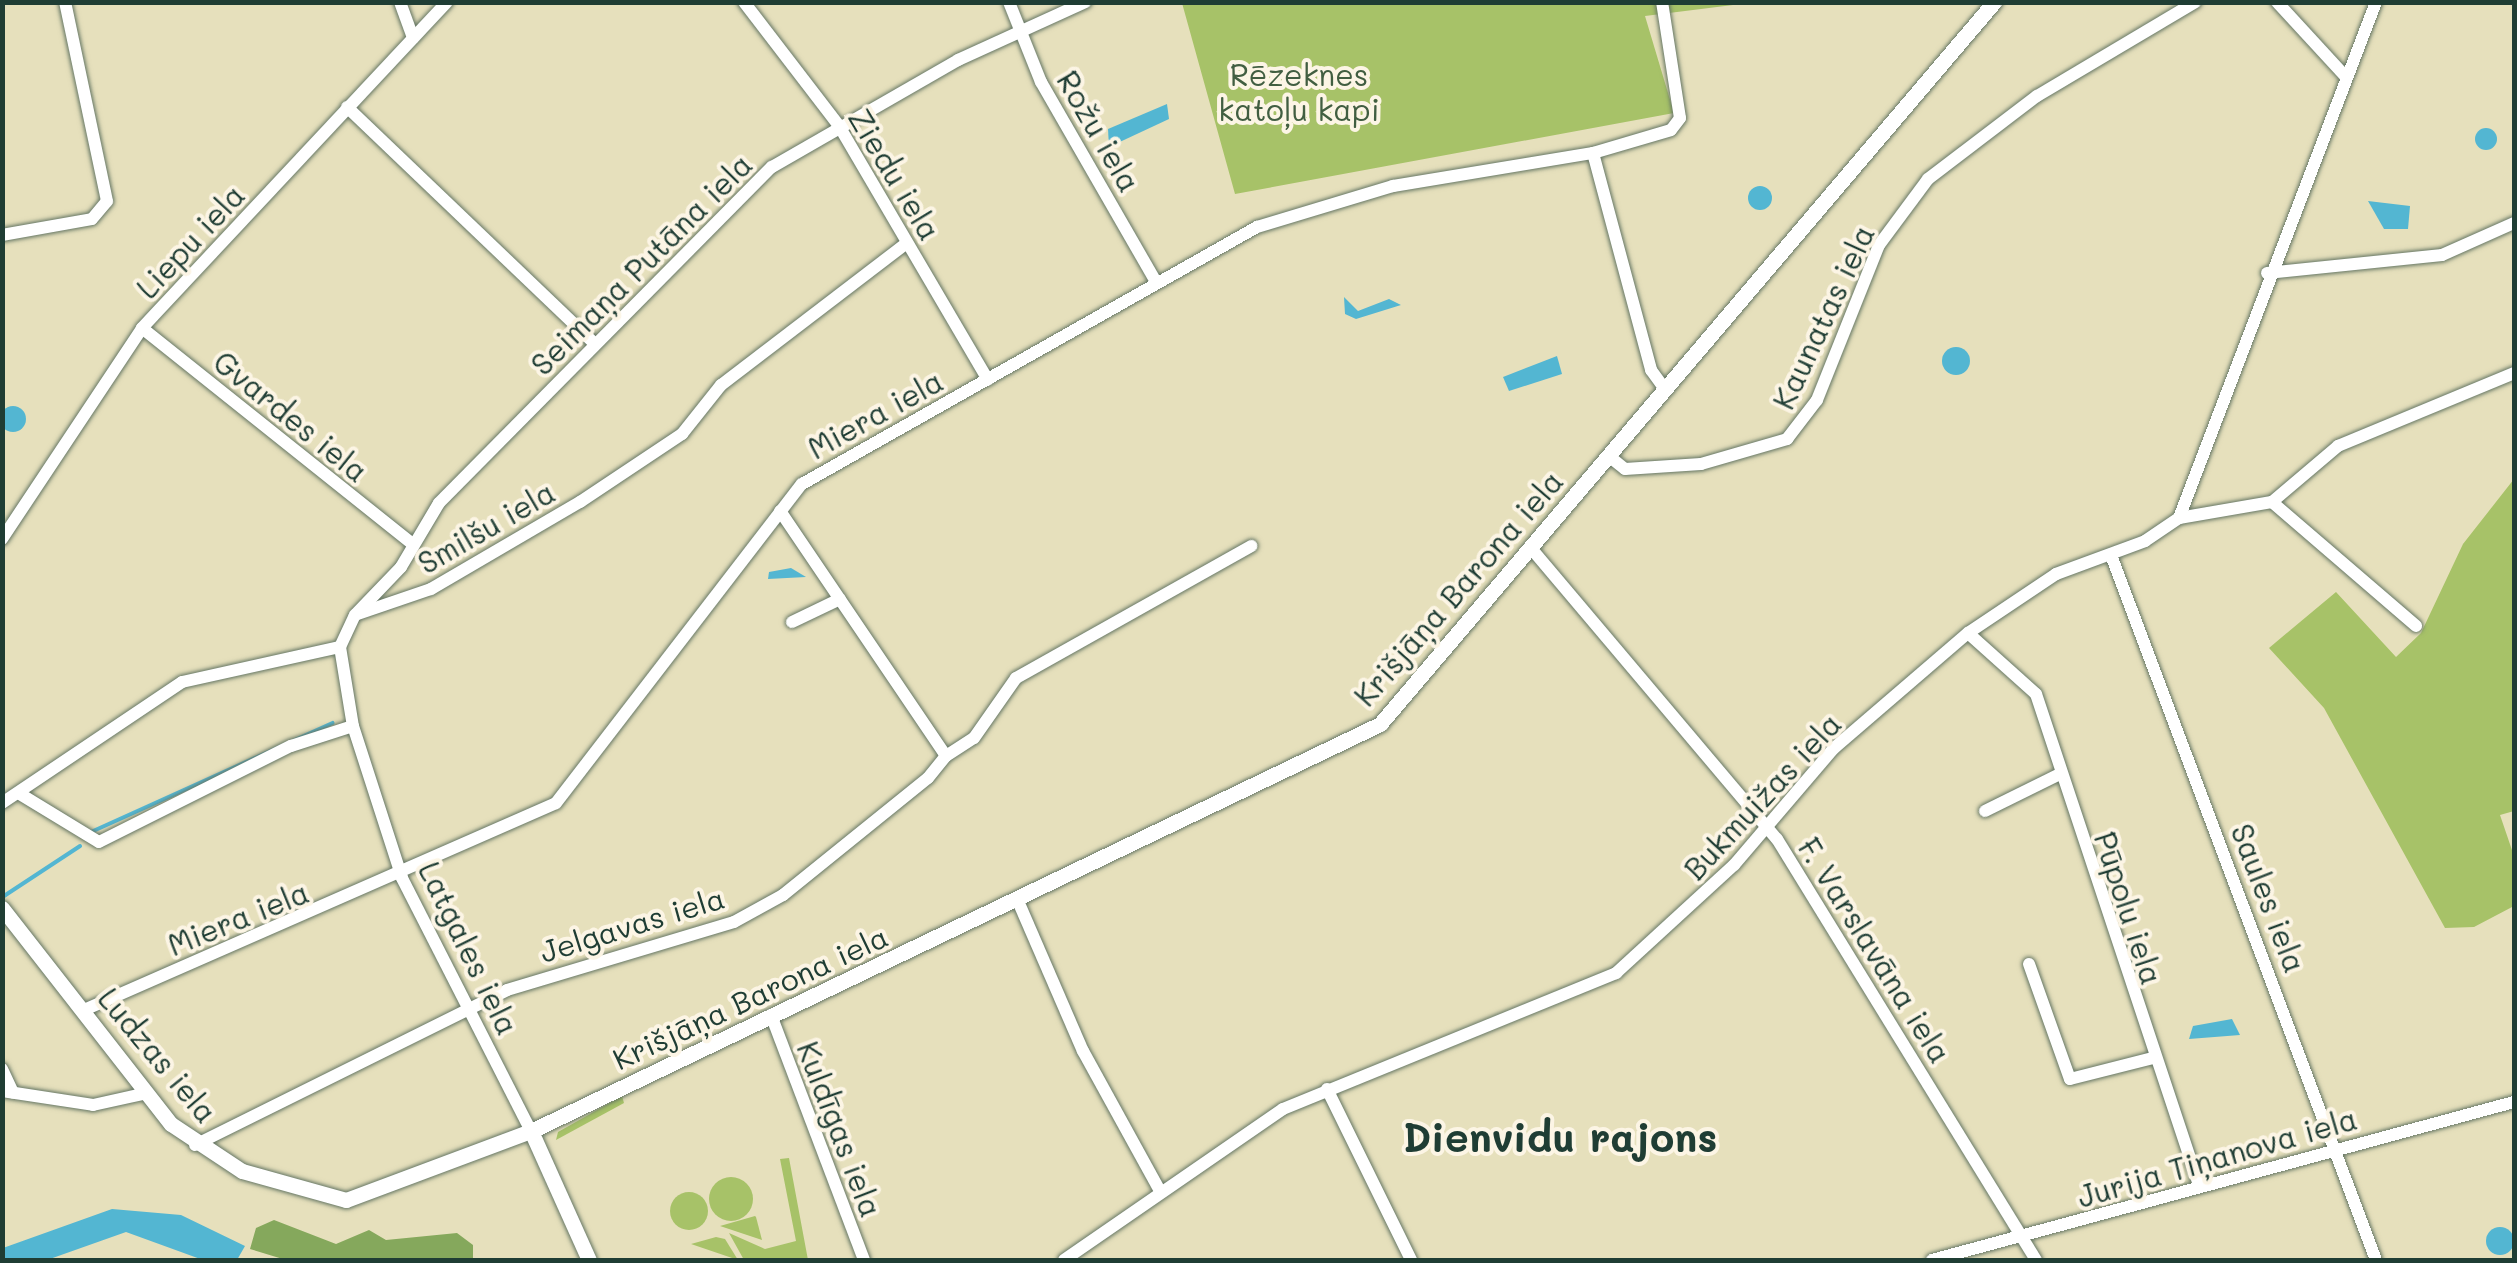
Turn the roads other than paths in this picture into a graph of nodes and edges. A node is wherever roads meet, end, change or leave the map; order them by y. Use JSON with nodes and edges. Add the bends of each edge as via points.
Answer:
{"nodes":[{"id":1,"x":65,"y":2,"type":"edge"},
{"id":2,"x":400,"y":2,"type":"edge"},
{"id":3,"x":447,"y":2,"type":"edge"},
{"id":4,"x":744,"y":2,"type":"edge"},
{"id":5,"x":1009,"y":2,"type":"edge"},
{"id":6,"x":1085,"y":2,"type":"edge"},
{"id":7,"x":1662,"y":2,"type":"edge"},
{"id":8,"x":1994,"y":2,"type":"edge"},
{"id":9,"x":2196,"y":2,"type":"edge"},
{"id":10,"x":2277,"y":2,"type":"edge"},
{"id":11,"x":2376,"y":2,"type":"edge"},
{"id":12,"x":1018,"y":30,"type":"junction"},
{"id":13,"x":413,"y":38,"type":"junction"},
{"id":14,"x":2346,"y":77,"type":"junction"},
{"id":15,"x":348,"y":107,"type":"junction"},
{"id":16,"x":839,"y":126,"type":"junction"},
{"id":17,"x":1593,"y":153,"type":"junction"},
{"id":18,"x":2514,"y":223,"type":"edge"},
{"id":19,"x":2,"y":235,"type":"edge"},
{"id":20,"x":907,"y":243,"type":"junction"},
{"id":21,"x":2268,"y":273,"type":"junction"},
{"id":22,"x":1155,"y":280,"type":"junction"},
{"id":23,"x":142,"y":328,"type":"junction"},
{"id":24,"x":595,"y":344,"type":"junction"},
{"id":25,"x":2514,"y":374,"type":"edge"},
{"id":26,"x":988,"y":380,"type":"junction"},
{"id":27,"x":1664,"y":388,"type":"junction"},
{"id":28,"x":1610,"y":458,"type":"junction"},
{"id":29,"x":2272,"y":502,"type":"junction"},
{"id":30,"x":780,"y":511,"type":"junction"},
{"id":31,"x":2179,"y":518,"type":"junction"},
{"id":32,"x":2,"y":539,"type":"edge"},
{"id":33,"x":410,"y":542,"type":"junction"},
{"id":34,"x":1251,"y":546,"type":"dead end"},
{"id":35,"x":1530,"y":547,"type":"junction"},
{"id":36,"x":2111,"y":555,"type":"junction"},
{"id":37,"x":840,"y":599,"type":"junction"},
{"id":38,"x":355,"y":615,"type":"junction"},
{"id":39,"x":792,"y":622,"type":"dead end"},
{"id":40,"x":2416,"y":626,"type":"dead end"},
{"id":41,"x":1968,"y":633,"type":"junction"},
{"id":42,"x":340,"y":647,"type":"junction"},
{"id":43,"x":353,"y":726,"type":"junction"},
{"id":44,"x":946,"y":756,"type":"junction"},
{"id":45,"x":2060,"y":774,"type":"junction"},
{"id":46,"x":20,"y":794,"type":"junction"},
{"id":47,"x":2,"y":804,"type":"edge"},
{"id":48,"x":1985,"y":811,"type":"dead end"},
{"id":49,"x":1767,"y":826,"type":"junction"},
{"id":50,"x":402,"y":878,"type":"junction"},
{"id":51,"x":1018,"y":901,"type":"junction"},
{"id":52,"x":2,"y":908,"type":"edge"},
{"id":53,"x":2030,"y":964,"type":"dead end"},
{"id":54,"x":84,"y":1010,"type":"junction"},
{"id":55,"x":470,"y":1010,"type":"junction"},
{"id":56,"x":771,"y":1015,"type":"junction"},
{"id":57,"x":2152,"y":1058,"type":"junction"},
{"id":58,"x":2,"y":1069,"type":"edge"},
{"id":59,"x":1327,"y":1089,"type":"junction"},
{"id":60,"x":8,"y":1092,"type":"edge"},
{"id":61,"x":147,"y":1094,"type":"junction"},
{"id":62,"x":2514,"y":1102,"type":"edge"},
{"id":63,"x":531,"y":1131,"type":"junction"},
{"id":64,"x":195,"y":1144,"type":"junction"},
{"id":65,"x":2338,"y":1149,"type":"junction"},
{"id":66,"x":2199,"y":1185,"type":"junction"},
{"id":67,"x":1159,"y":1189,"type":"junction"},
{"id":68,"x":2021,"y":1236,"type":"junction"},
{"id":69,"x":588,"y":1260,"type":"edge"},
{"id":70,"x":864,"y":1260,"type":"edge"},
{"id":71,"x":1064,"y":1260,"type":"edge"},
{"id":72,"x":1412,"y":1260,"type":"edge"},
{"id":73,"x":1932,"y":1260,"type":"edge"},
{"id":74,"x":2036,"y":1260,"type":"edge"},
{"id":75,"x":2376,"y":1260,"type":"edge"}],
"edges":[{"from":1,"to":19,"type":"street","via":[[106,201],[92,219]]},
{"from":2,"to":13,"type":"street"},
{"from":3,"to":13,"type":"street","name":"Liepu iela"},
{"from":4,"to":16,"type":"street","name":"Ziedu iela"},
{"from":5,"to":12,"type":"street","name":"Rožu iela"},
{"from":6,"to":12,"type":"street","name":"Seimaņa Putāna iela"},
{"from":7,"to":17,"type":"street","name":"Miera iela","via":[[1680,118],[1670,130]]},
{"from":8,"to":27,"type":"main road","name":"Krišjāņa Barona iela"},
{"from":9,"to":28,"type":"street","name":"Kaunatas iela","via":[[2037,96],[1928,179],[1879,244],[1816,400],[1786,439],[1701,464],[1625,469]]},
{"from":10,"to":14,"type":"street"},
{"from":11,"to":14,"type":"street"},
{"from":12,"to":16,"type":"street","name":"Seimaņa Putāna iela"},
{"from":12,"to":22,"type":"street","name":"Rožu iela"},
{"from":13,"to":15,"type":"street","name":"Liepu iela"},
{"from":14,"to":21,"type":"street"},
{"from":15,"to":23,"type":"street","name":"Liepu iela"},
{"from":15,"to":24,"type":"street"},
{"from":16,"to":20,"type":"street","name":"Ziedu iela"},
{"from":16,"to":24,"type":"street","name":"Seimaņa Putāna iela","via":[[772,167]]},
{"from":17,"to":22,"type":"street","name":"Miera iela","via":[[1394,186],[1257,227]]},
{"from":17,"to":27,"type":"street","via":[[1650,370]]},
{"from":18,"to":21,"type":"street","via":[[2442,255]]},
{"from":20,"to":26,"type":"street","name":"Ziedu iela"},
{"from":20,"to":38,"type":"street","name":"Smilšu iela","via":[[720,385],[652,454],[430,589]]},
{"from":21,"to":31,"type":"street"},
{"from":22,"to":26,"type":"street","name":"Miera iela"},
{"from":23,"to":32,"type":"street","name":"Liepu iela"},
{"from":23,"to":33,"type":"street","name":"Gvardes iela"},
{"from":24,"to":33,"type":"street","name":"Seimaņa Putāna iela"},
{"from":25,"to":29,"type":"street","via":[[2338,446]]},
{"from":26,"to":30,"type":"street","name":"Miera iela","via":[[802,484]]},
{"from":27,"to":28,"type":"main road","name":"Krišjāņa Barona iela"},
{"from":28,"to":35,"type":"main road","name":"Krišjāņa Barona iela"},
{"from":29,"to":31,"type":"street","name":"Bukmuižas iela"},
{"from":29,"to":40,"type":"street"},
{"from":30,"to":37,"type":"street"},
{"from":30,"to":50,"type":"street","name":"Miera iela","via":[[556,804]]},
{"from":31,"to":36,"type":"street","name":"Bukmuižas iela"},
{"from":33,"to":38,"type":"street","name":"Seimaņa Putāna iela","via":[[401,568]]},
{"from":34,"to":44,"type":"street","name":"Jelgavas iela","via":[[1016,678],[974,738]]},
{"from":35,"to":49,"type":"street","name":"F. Varslavāna iela"},
{"from":35,"to":51,"type":"main road","name":"Krišjāņa Barona iela","via":[[1372,729]]},
{"from":36,"to":41,"type":"street","name":"Bukmuižas iela","via":[[2056,574]]},
{"from":36,"to":65,"type":"street","name":"Saules iela"},
{"from":37,"to":39,"type":"street"},
{"from":37,"to":44,"type":"street"},
{"from":38,"to":42,"type":"street"},
{"from":41,"to":45,"type":"street","name":"Pūpolu iela","via":[[2036,694]]},
{"from":41,"to":49,"type":"street","name":"Bukmuižas iela","via":[[1833,749]]},
{"from":42,"to":43,"type":"street","name":"Latgales iela"},
{"from":42,"to":46,"type":"street","via":[[182,682]]},
{"from":43,"to":46,"type":"street","via":[[292,746],[99,842]]},
{"from":43,"to":50,"type":"street","name":"Latgales iela"},
{"from":44,"to":55,"type":"street","name":"Jelgavas iela","via":[[783,895],[734,922],[609,954]]},
{"from":45,"to":48,"type":"street"},
{"from":45,"to":57,"type":"street","name":"Pūpolu iela"},
{"from":46,"to":47,"type":"street"},
{"from":49,"to":59,"type":"street","name":"Bukmuižas iela","via":[[1616,972]]},
{"from":49,"to":68,"type":"street","name":"F. Varslavāna iela"},
{"from":50,"to":54,"type":"street","name":"Miera iela"},
{"from":50,"to":55,"type":"street","name":"Latgales iela"},
{"from":51,"to":56,"type":"main road","name":"Krišjāņa Barona iela"},
{"from":51,"to":67,"type":"street","via":[[1083,1050]]},
{"from":52,"to":54,"type":"main road","name":"Ludzas iela"},
{"from":53,"to":57,"type":"street","via":[[2070,1079]]},
{"from":54,"to":61,"type":"main road","name":"Ludzas iela"},
{"from":55,"to":63,"type":"street","name":"Latgales iela"},
{"from":55,"to":64,"type":"street","name":"Jelgavas iela"},
{"from":56,"to":63,"type":"main road","name":"Krišjāņa Barona iela"},
{"from":56,"to":70,"type":"street","name":"Kuldīgas iela"},
{"from":57,"to":66,"type":"street","name":"Pūpolu iela"},
{"from":58,"to":60,"type":"street"},
{"from":59,"to":67,"type":"street","name":"Bukmuižas iela"},
{"from":59,"to":72,"type":"street"},
{"from":60,"to":61,"type":"street","via":[[93,1105]]},
{"from":61,"to":64,"type":"main road","name":"Ludzas iela"},
{"from":62,"to":65,"type":"street","name":"Jurija Tiņanova iela"},
{"from":63,"to":64,"type":"main road","name":"Ludzas iela","via":[[346,1200],[296,1193]]},
{"from":63,"to":69,"type":"main road","name":"Latgales iela"},
{"from":65,"to":66,"type":"street","name":"Jurija Tiņanova iela"},
{"from":65,"to":75,"type":"street","name":"Saules iela"},
{"from":66,"to":68,"type":"street","name":"Jurija Tiņanova iela"},
{"from":67,"to":71,"type":"street","name":"Bukmuižas iela"},
{"from":68,"to":73,"type":"street","name":"Jurija Tiņanova iela"},
{"from":68,"to":74,"type":"street","name":"F. Varslavāna iela"}]}
